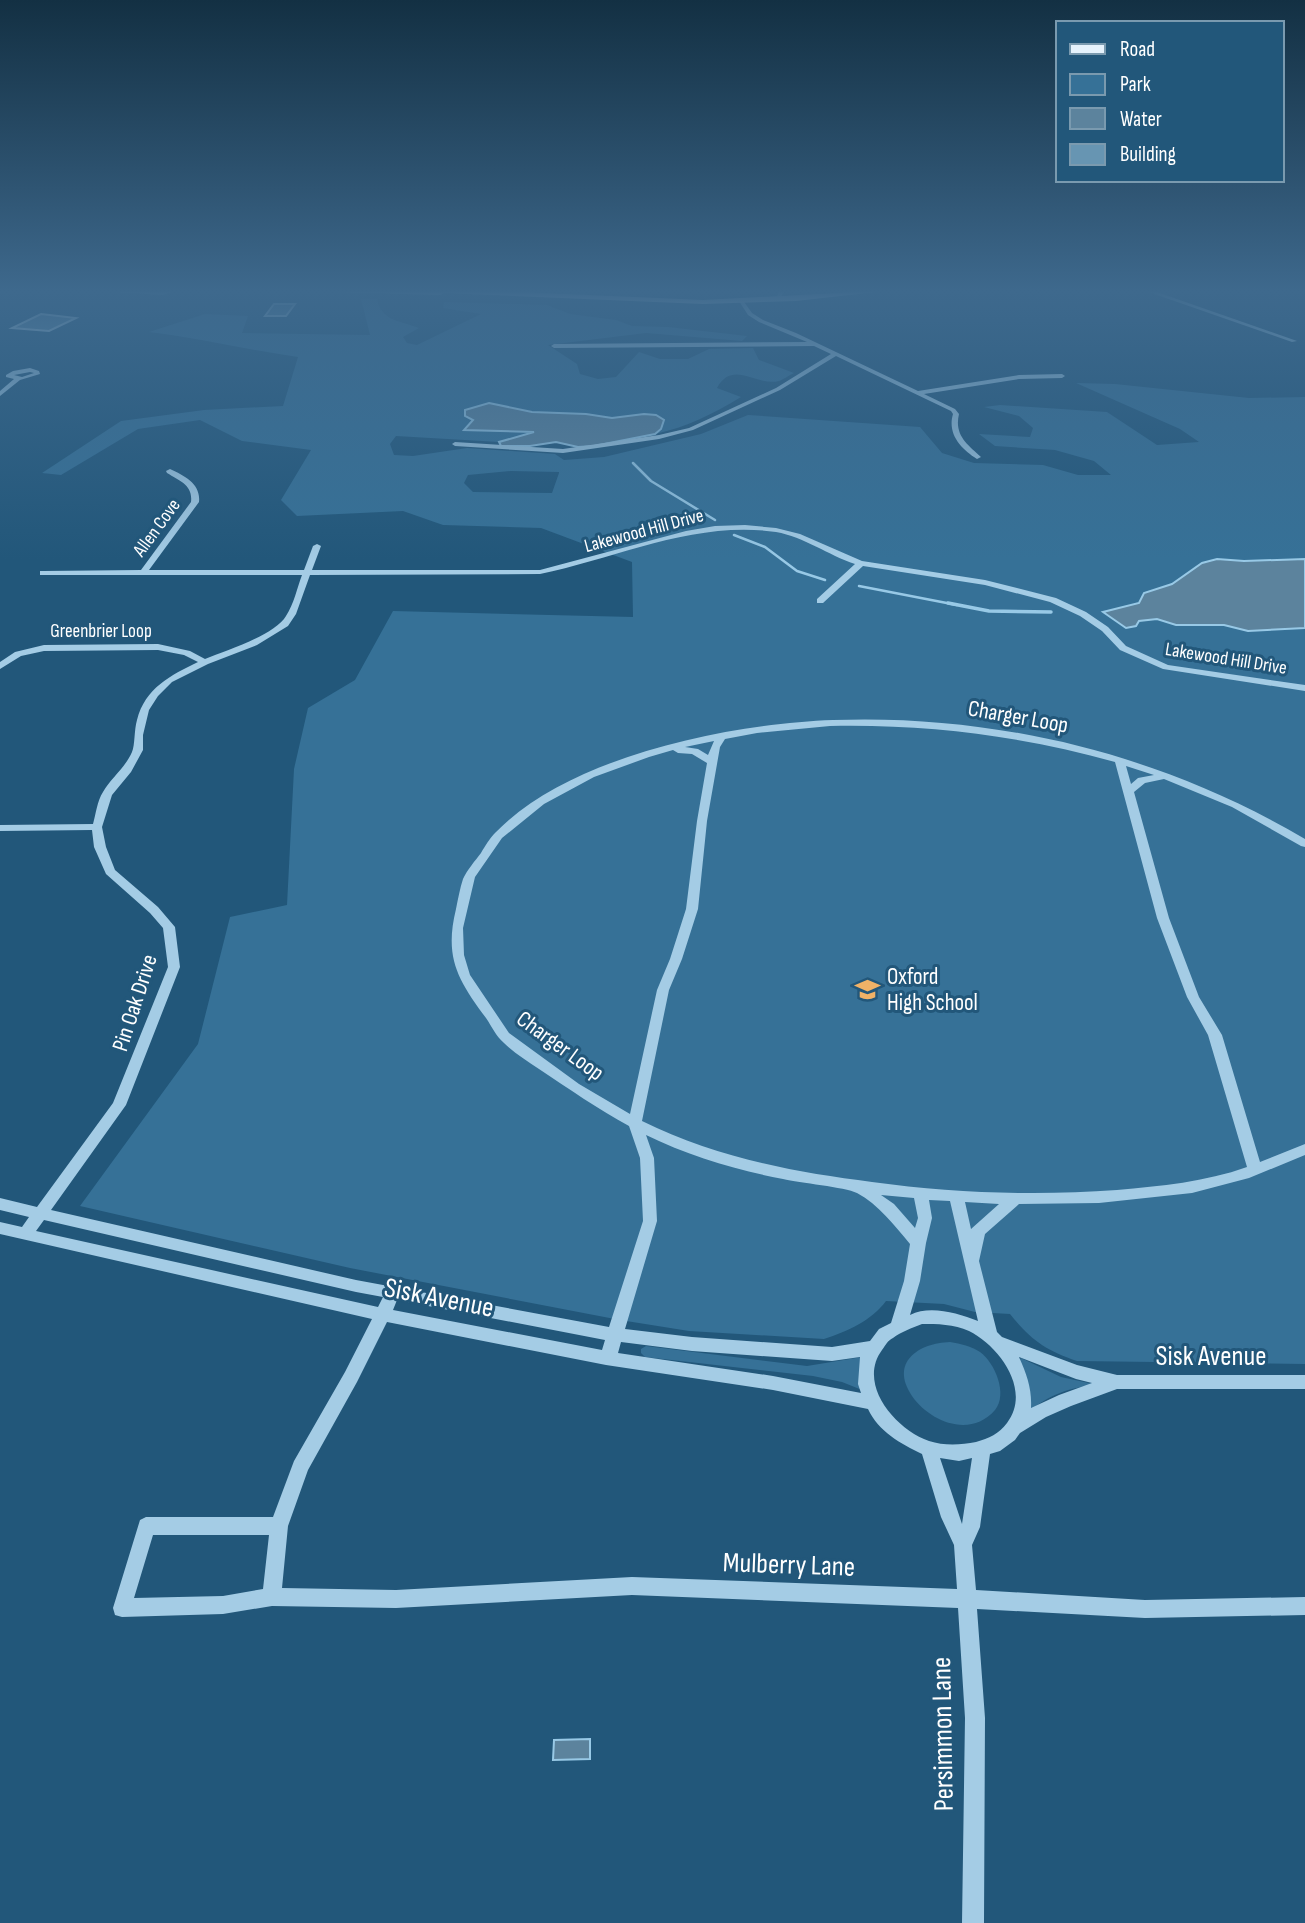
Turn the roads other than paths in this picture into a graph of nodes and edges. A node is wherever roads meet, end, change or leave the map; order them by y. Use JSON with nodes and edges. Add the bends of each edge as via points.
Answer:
{"nodes":[{"id":1,"x":17,"y":380,"type":"edge"},
{"id":2,"x":794,"y":380,"type":"edge"},
{"id":3,"x":888,"y":380,"type":"edge"},
{"id":4,"x":1002,"y":380,"type":"edge"},
{"id":5,"x":917,"y":393,"type":"junction"},
{"id":6,"x":0,"y":394,"type":"edge"},
{"id":7,"x":455,"y":444,"type":"dead end"},
{"id":8,"x":977,"y":457,"type":"dead end"},
{"id":9,"x":170,"y":471,"type":"dead end"},
{"id":10,"x":317,"y":546,"type":"dead end"},
{"id":11,"x":861,"y":563,"type":"junction"},
{"id":12,"x":43,"y":573,"type":"dead end"},
{"id":13,"x":143,"y":573,"type":"junction"},
{"id":14,"x":307,"y":574,"type":"junction"},
{"id":15,"x":820,"y":601,"type":"dead end"},
{"id":16,"x":205,"y":662,"type":"junction"},
{"id":17,"x":0,"y":666,"type":"edge"},
{"id":18,"x":1305,"y":688,"type":"edge"},
{"id":19,"x":721,"y":737,"type":"junction"},
{"id":20,"x":664,"y":750,"type":"junction"},
{"id":21,"x":1120,"y":761,"type":"junction"},
{"id":22,"x":712,"y":762,"type":"junction"},
{"id":23,"x":1167,"y":777,"type":"junction"},
{"id":24,"x":1128,"y":792,"type":"junction"},
{"id":25,"x":97,"y":827,"type":"junction"},
{"id":26,"x":0,"y":828,"type":"edge"},
{"id":27,"x":1305,"y":844,"type":"edge"},
{"id":28,"x":635,"y":1123,"type":"junction"},
{"id":29,"x":1305,"y":1149,"type":"edge"},
{"id":30,"x":1255,"y":1169,"type":"junction"},
{"id":31,"x":857,"y":1186,"type":"junction"},
{"id":32,"x":921,"y":1195,"type":"junction"},
{"id":33,"x":957,"y":1199,"type":"junction"},
{"id":34,"x":1014,"y":1200,"type":"junction"},
{"id":35,"x":0,"y":1204,"type":"edge"},
{"id":36,"x":39,"y":1213,"type":"junction"},
{"id":37,"x":0,"y":1228,"type":"edge"},
{"id":38,"x":25,"y":1234,"type":"junction"},
{"id":39,"x":918,"y":1243,"type":"junction"},
{"id":40,"x":971,"y":1261,"type":"junction"},
{"id":41,"x":393,"y":1293,"type":"junction"},
{"id":42,"x":383,"y":1314,"type":"junction"},
{"id":43,"x":899,"y":1323,"type":"junction"},
{"id":44,"x":616,"y":1335,"type":"junction"},
{"id":45,"x":994,"y":1338,"type":"junction"},
{"id":46,"x":871,"y":1348,"type":"junction"},
{"id":47,"x":608,"y":1358,"type":"junction"},
{"id":48,"x":1117,"y":1382,"type":"junction"},
{"id":49,"x":1305,"y":1382,"type":"edge"},
{"id":50,"x":872,"y":1404,"type":"junction"},
{"id":51,"x":1013,"y":1430,"type":"junction"},
{"id":52,"x":929,"y":1450,"type":"junction"},
{"id":53,"x":982,"y":1450,"type":"junction"},
{"id":54,"x":279,"y":1526,"type":"junction"},
{"id":55,"x":963,"y":1545,"type":"junction"},
{"id":56,"x":272,"y":1597,"type":"junction"},
{"id":57,"x":966,"y":1599,"type":"junction"},
{"id":58,"x":1305,"y":1606,"type":"edge"},
{"id":59,"x":973,"y":1923,"type":"edge"}],
"edges":[{"from":1,"to":6,"type":"street"},
{"from":2,"to":7,"type":"street","via":[[691,429],[659,437],[563,451]]},
{"from":3,"to":5,"type":"street"},
{"from":4,"to":5,"type":"street"},
{"from":5,"to":8,"type":"street","via":[[953,410],[957,438]]},
{"from":9,"to":13,"type":"street","name":"Allen Cove","via":[[191,484],[194,502]]},
{"from":10,"to":14,"type":"street"},
{"from":11,"to":14,"type":"street","name":"Lakewood Hill Drive","via":[[779,530],[732,527],[686,532],[540,572]]},
{"from":11,"to":15,"type":"street"},
{"from":11,"to":18,"type":"street","name":"Lakewood Hill Drive","via":[[985,583],[1053,600],[1083,614],[1130,652],[1166,667]]},
{"from":12,"to":13,"type":"street","name":"Lakewood Hill Drive"},
{"from":13,"to":14,"type":"street","name":"Lakewood Hill Drive"},
{"from":14,"to":16,"type":"street","via":[[285,624],[254,643]]},
{"from":16,"to":17,"type":"street","name":"Greenbrier Loop","via":[[158,648],[44,648],[18,653]]},
{"from":16,"to":25,"type":"street","via":[[169,680],[154,694],[144,710],[138,750],[107,794]]},
{"from":19,"to":20,"type":"street","name":"Charger Loop"},
{"from":19,"to":21,"type":"street","name":"Charger Loop","via":[[805,725],[906,723],[1008,734]]},
{"from":19,"to":22,"type":"street"},
{"from":20,"to":22,"type":"street","via":[[694,751]]},
{"from":20,"to":28,"type":"street","name":"Charger Loop","via":[[585,778],[547,797],[509,825],[476,864],[461,897],[456,931],[460,973],[505,1037],[561,1079]]},
{"from":21,"to":23,"type":"street","name":"Charger Loop"},
{"from":21,"to":24,"type":"street"},
{"from":22,"to":28,"type":"street","via":[[691,909],[663,990]]},
{"from":23,"to":24,"type":"street","via":[[1142,780]]},
{"from":23,"to":27,"type":"street","name":"Charger Loop","via":[[1226,800]]},
{"from":24,"to":30,"type":"street","via":[[1171,943],[1215,1035]]},
{"from":25,"to":26,"type":"street"},
{"from":25,"to":36,"type":"street","name":"Pin Oak Drive","via":[[110,872],[169,927],[174,967],[119,1105]]},
{"from":28,"to":31,"type":"street","name":"Charger Loop","via":[[672,1141],[785,1176]]},
{"from":28,"to":44,"type":"street","via":[[647,1158],[650,1221]]},
{"from":29,"to":30,"type":"street","name":"Charger Loop"},
{"from":30,"to":34,"type":"street","name":"Charger Loop","via":[[1205,1185],[1144,1194]]},
{"from":31,"to":32,"type":"street","name":"Charger Loop"},
{"from":31,"to":39,"type":"street","via":[[889,1208]]},
{"from":32,"to":33,"type":"street","name":"Charger Loop"},
{"from":32,"to":39,"type":"street","via":[[925,1218]]},
{"from":33,"to":34,"type":"street","name":"Charger Loop"},
{"from":33,"to":40,"type":"street"},
{"from":34,"to":40,"type":"street","via":[[978,1231]]},
{"from":35,"to":36,"type":"street","name":"Sisk Avenue"},
{"from":36,"to":38,"type":"street","name":"Pin Oak Drive"},
{"from":36,"to":41,"type":"street","name":"Sisk Avenue"},
{"from":37,"to":38,"type":"street","name":"Sisk Avenue"},
{"from":38,"to":42,"type":"street","name":"Sisk Avenue"},
{"from":39,"to":43,"type":"street"},
{"from":40,"to":45,"type":"street"},
{"from":41,"to":42,"type":"street"},
{"from":41,"to":44,"type":"street","name":"Sisk Avenue"},
{"from":42,"to":47,"type":"street","name":"Sisk Avenue"},
{"from":42,"to":54,"type":"street","via":[[300,1467]]},
{"from":43,"to":45,"type":"street","name":"Sisk Avenue","via":[[944,1317],[967,1322]]},
{"from":43,"to":46,"type":"street"},
{"from":44,"to":46,"type":"street","name":"Sisk Avenue","via":[[832,1354]]},
{"from":44,"to":47,"type":"street"},
{"from":45,"to":48,"type":"street","name":"Sisk Avenue","via":[[1076,1372]]},
{"from":45,"to":51,"type":"street","via":[[1016,1363],[1024,1386],[1023,1409]]},
{"from":46,"to":50,"type":"street","name":"Sisk Avenue","via":[[865,1384]]},
{"from":47,"to":50,"type":"street","name":"Sisk Avenue","via":[[829,1392]]},
{"from":48,"to":49,"type":"street","name":"Sisk Avenue"},
{"from":48,"to":51,"type":"street","name":"Sisk Avenue","via":[[1059,1401]]},
{"from":50,"to":52,"type":"street","name":"Sisk Avenue","via":[[895,1432]]},
{"from":51,"to":53,"type":"street","name":"Sisk Avenue"},
{"from":52,"to":53,"type":"street","name":"Sisk Avenue","via":[[956,1454]]},
{"from":52,"to":55,"type":"street","name":"Persimmon Lane"},
{"from":53,"to":55,"type":"street","name":"Persimmon Lane","via":[[971,1527]]},
{"from":54,"to":56,"type":"street"},
{"from":54,"to":56,"type":"street","name":"Mulberry Lane","via":[[146,1526],[122,1608],[223,1605]]},
{"from":55,"to":57,"type":"street","name":"Persimmon Lane"},
{"from":56,"to":57,"type":"street","name":"Mulberry Lane","via":[[396,1599],[632,1587]]},
{"from":57,"to":58,"type":"street","name":"Mulberry Lane","via":[[1145,1609]]},
{"from":57,"to":59,"type":"street","name":"Persimmon Lane","via":[[975,1718]]}]}
